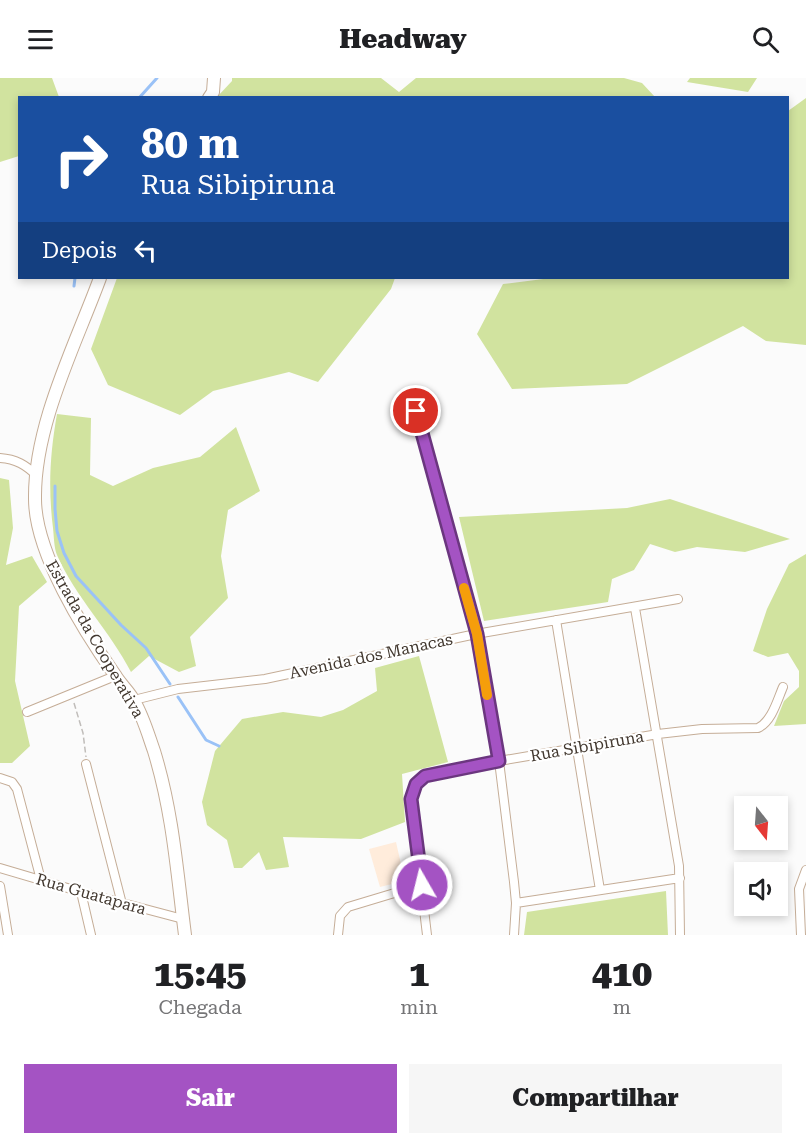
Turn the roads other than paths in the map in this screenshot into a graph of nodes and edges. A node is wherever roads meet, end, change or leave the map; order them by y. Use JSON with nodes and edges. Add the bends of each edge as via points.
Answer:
{"nodes":[{"id":1,"x":214,"y":78,"type":"edge"},
{"id":2,"x":210,"y":96,"type":"edge"},
{"id":3,"x":100,"y":279,"type":"edge"},
{"id":4,"x":410,"y":389,"type":"dead end"},
{"id":5,"x":0,"y":459,"type":"edge"},
{"id":6,"x":37,"y":476,"type":"junction"},
{"id":7,"x":678,"y":599,"type":"dead end"},
{"id":8,"x":635,"y":608,"type":"junction"},
{"id":9,"x":556,"y":620,"type":"junction"},
{"id":10,"x":477,"y":634,"type":"junction"},
{"id":11,"x":115,"y":676,"type":"junction"},
{"id":12,"x":783,"y":687,"type":"dead end"},
{"id":13,"x":134,"y":700,"type":"junction"},
{"id":14,"x":27,"y":712,"type":"dead end"},
{"id":15,"x":657,"y":734,"type":"junction"},
{"id":16,"x":577,"y":748,"type":"junction"},
{"id":17,"x":499,"y":761,"type":"junction"},
{"id":18,"x":86,"y":764,"type":"road end"},
{"id":19,"x":0,"y":778,"type":"edge"},
{"id":20,"x":0,"y":868,"type":"edge"},
{"id":21,"x":806,"y":870,"type":"edge"},
{"id":22,"x":680,"y":878,"type":"junction"},
{"id":23,"x":41,"y":880,"type":"junction"},
{"id":24,"x":422,"y":885,"type":"junction"},
{"id":25,"x":0,"y":886,"type":"edge"},
{"id":26,"x":600,"y":890,"type":"junction"},
{"id":27,"x":81,"y":892,"type":"junction"},
{"id":28,"x":516,"y":903,"type":"junction"},
{"id":29,"x":122,"y":904,"type":"junction"},
{"id":30,"x":183,"y":919,"type":"junction"},
{"id":31,"x":8,"y":935,"type":"edge"},
{"id":32,"x":91,"y":935,"type":"edge"},
{"id":33,"x":185,"y":935,"type":"edge"},
{"id":34,"x":338,"y":935,"type":"edge"},
{"id":35,"x":427,"y":935,"type":"edge"},
{"id":36,"x":514,"y":935,"type":"edge"},
{"id":37,"x":680,"y":935,"type":"edge"},
{"id":38,"x":801,"y":935,"type":"edge"}],
"edges":[{"from":1,"to":2,"type":"main road"},
{"from":3,"to":6,"type":"main road","name":"Estrada da Cooperativa","via":[[44,431]]},
{"from":4,"to":10,"type":"lane"},
{"from":5,"to":6,"type":"street","via":[[21,463]]},
{"from":6,"to":11,"type":"main road","name":"Estrada da Cooperativa","via":[[37,517],[49,562]]},
{"from":7,"to":8,"type":"street","name":"Avenida dos Manacas"},
{"from":8,"to":9,"type":"street","name":"Avenida dos Manacas"},
{"from":8,"to":15,"type":"street"},
{"from":9,"to":10,"type":"street","name":"Avenida dos Manacas"},
{"from":9,"to":16,"type":"street"},
{"from":10,"to":13,"type":"street","name":"Avenida dos Manacas","via":[[265,679],[178,689]]},
{"from":10,"to":17,"type":"street"},
{"from":11,"to":13,"type":"main road","name":"Estrada da Cooperativa"},
{"from":11,"to":14,"type":"street"},
{"from":12,"to":15,"type":"street","name":"Rua Sibipiruna","via":[[762,726]]},
{"from":13,"to":30,"type":"main road","name":"Estrada da Cooperativa","via":[[168,801]]},
{"from":15,"to":16,"type":"street","name":"Rua Sibipiruna"},
{"from":15,"to":22,"type":"street"},
{"from":16,"to":17,"type":"street","name":"Rua Sibipiruna"},
{"from":16,"to":26,"type":"street"},
{"from":17,"to":24,"type":"street","name":"Rua Sibipiruna","via":[[425,776],[416,784],[411,799]]},
{"from":17,"to":28,"type":"street"},
{"from":18,"to":29,"type":"street"},
{"from":19,"to":23,"type":"street","via":[[14,783],[19,794]]},
{"from":20,"to":23,"type":"street","name":"Rua Guatapara"},
{"from":21,"to":38,"type":"street","via":[[799,889]]},
{"from":22,"to":26,"type":"street"},
{"from":22,"to":37,"type":"street"},
{"from":23,"to":27,"type":"street","name":"Rua Guatapara"},
{"from":24,"to":34,"type":"street","via":[[348,907],[340,916]]},
{"from":24,"to":35,"type":"street","name":"Rua Sibipiruna"},
{"from":25,"to":31,"type":"street"},
{"from":26,"to":28,"type":"street"},
{"from":27,"to":29,"type":"street","name":"Rua Guatapara"},
{"from":27,"to":32,"type":"street"},
{"from":28,"to":36,"type":"street"},
{"from":29,"to":30,"type":"street","name":"Rua Guatapara"},
{"from":30,"to":33,"type":"main road","name":"Estrada da Cooperativa"}]}
